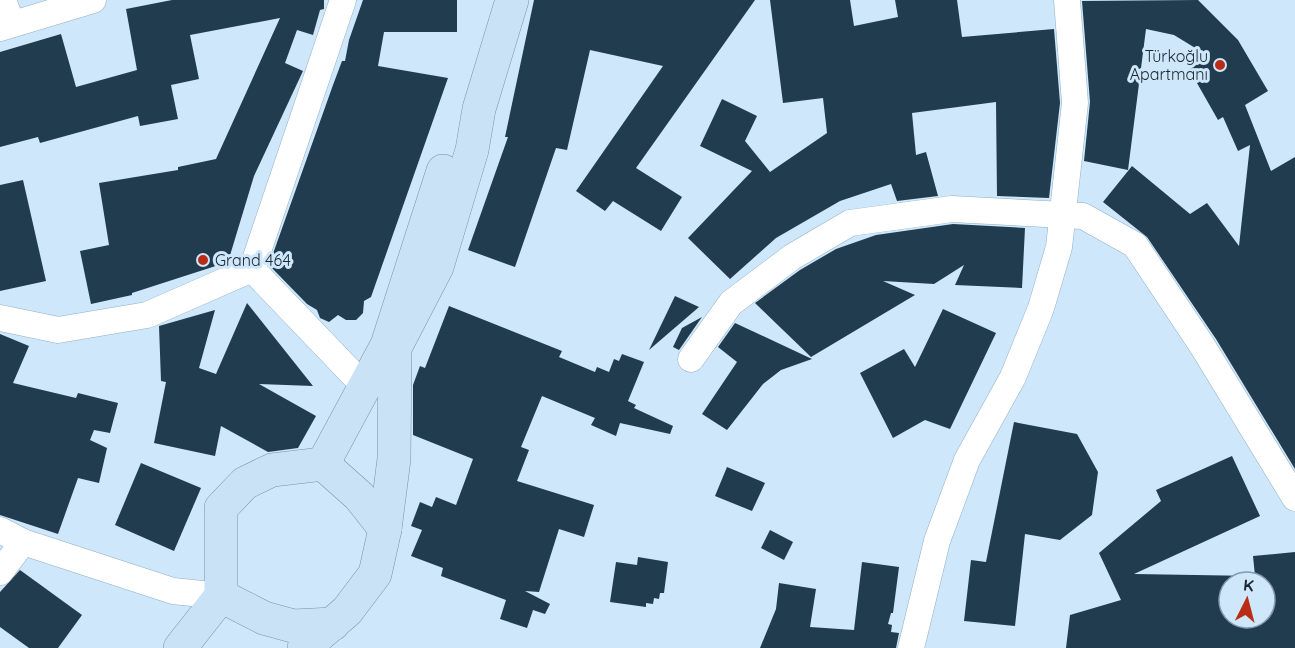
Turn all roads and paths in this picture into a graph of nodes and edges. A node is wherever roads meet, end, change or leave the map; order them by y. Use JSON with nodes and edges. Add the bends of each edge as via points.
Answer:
{"nodes":[{"id":1,"x":3,"y":0,"type":"edge"},
{"id":2,"x":93,"y":0,"type":"edge"},
{"id":3,"x":343,"y":0,"type":"edge"},
{"id":4,"x":497,"y":0,"type":"edge"},
{"id":5,"x":512,"y":0,"type":"edge"},
{"id":6,"x":1067,"y":0,"type":"edge"},
{"id":7,"x":6,"y":26,"type":"edge"},
{"id":8,"x":1063,"y":214,"type":"junction"},
{"id":9,"x":252,"y":269,"type":"junction"},
{"id":10,"x":0,"y":318,"type":"edge"},
{"id":11,"x":691,"y":359,"type":"dead end"},
{"id":12,"x":366,"y":388,"type":"junction"},
{"id":13,"x":323,"y":464,"type":"junction"},
{"id":14,"x":1295,"y":498,"type":"edge"},
{"id":15,"x":386,"y":529,"type":"junction"},
{"id":16,"x":0,"y":530,"type":"edge"},
{"id":17,"x":23,"y":542,"type":"junction"},
{"id":18,"x":0,"y":572,"type":"edge"},
{"id":19,"x":221,"y":596,"type":"junction"},
{"id":20,"x":333,"y":636,"type":"edge"},
{"id":21,"x":180,"y":648,"type":"edge"},
{"id":22,"x":304,"y":648,"type":"edge"},
{"id":23,"x":911,"y":648,"type":"edge"}],
"edges":[{"from":1,"to":7,"type":"street"},
{"from":2,"to":7,"type":"street"},
{"from":3,"to":9,"type":"street"},
{"from":4,"to":12,"type":"main road","via":[[387,345]]},
{"from":5,"to":15,"type":"main road","via":[[437,267],[395,348],[394,459]]},
{"from":6,"to":8,"type":"street","via":[[1075,102]]},
{"from":8,"to":11,"type":"street","via":[[952,209],[850,223],[792,257],[731,303]]},
{"from":8,"to":14,"type":"street","via":[[1083,216],[1135,245],[1203,346]]},
{"from":8,"to":23,"type":"street","via":[[1059,247],[1041,308],[1013,377],[967,460],[937,541]]},
{"from":9,"to":10,"type":"street","via":[[147,315],[58,330]]},
{"from":9,"to":12,"type":"street"},
{"from":12,"to":13,"type":"main road"},
{"from":13,"to":15,"type":"main road","via":[[359,496]]},
{"from":13,"to":19,"type":"main road","via":[[272,470],[245,483],[221,508]]},
{"from":15,"to":20,"type":"main road","via":[[375,574]]},
{"from":16,"to":17,"type":"street"},
{"from":17,"to":18,"type":"street"},
{"from":17,"to":19,"type":"street","via":[[173,591]]},
{"from":19,"to":20,"type":"main road","via":[[264,618]]},
{"from":19,"to":21,"type":"main road"},
{"from":20,"to":22,"type":"main road"}]}
